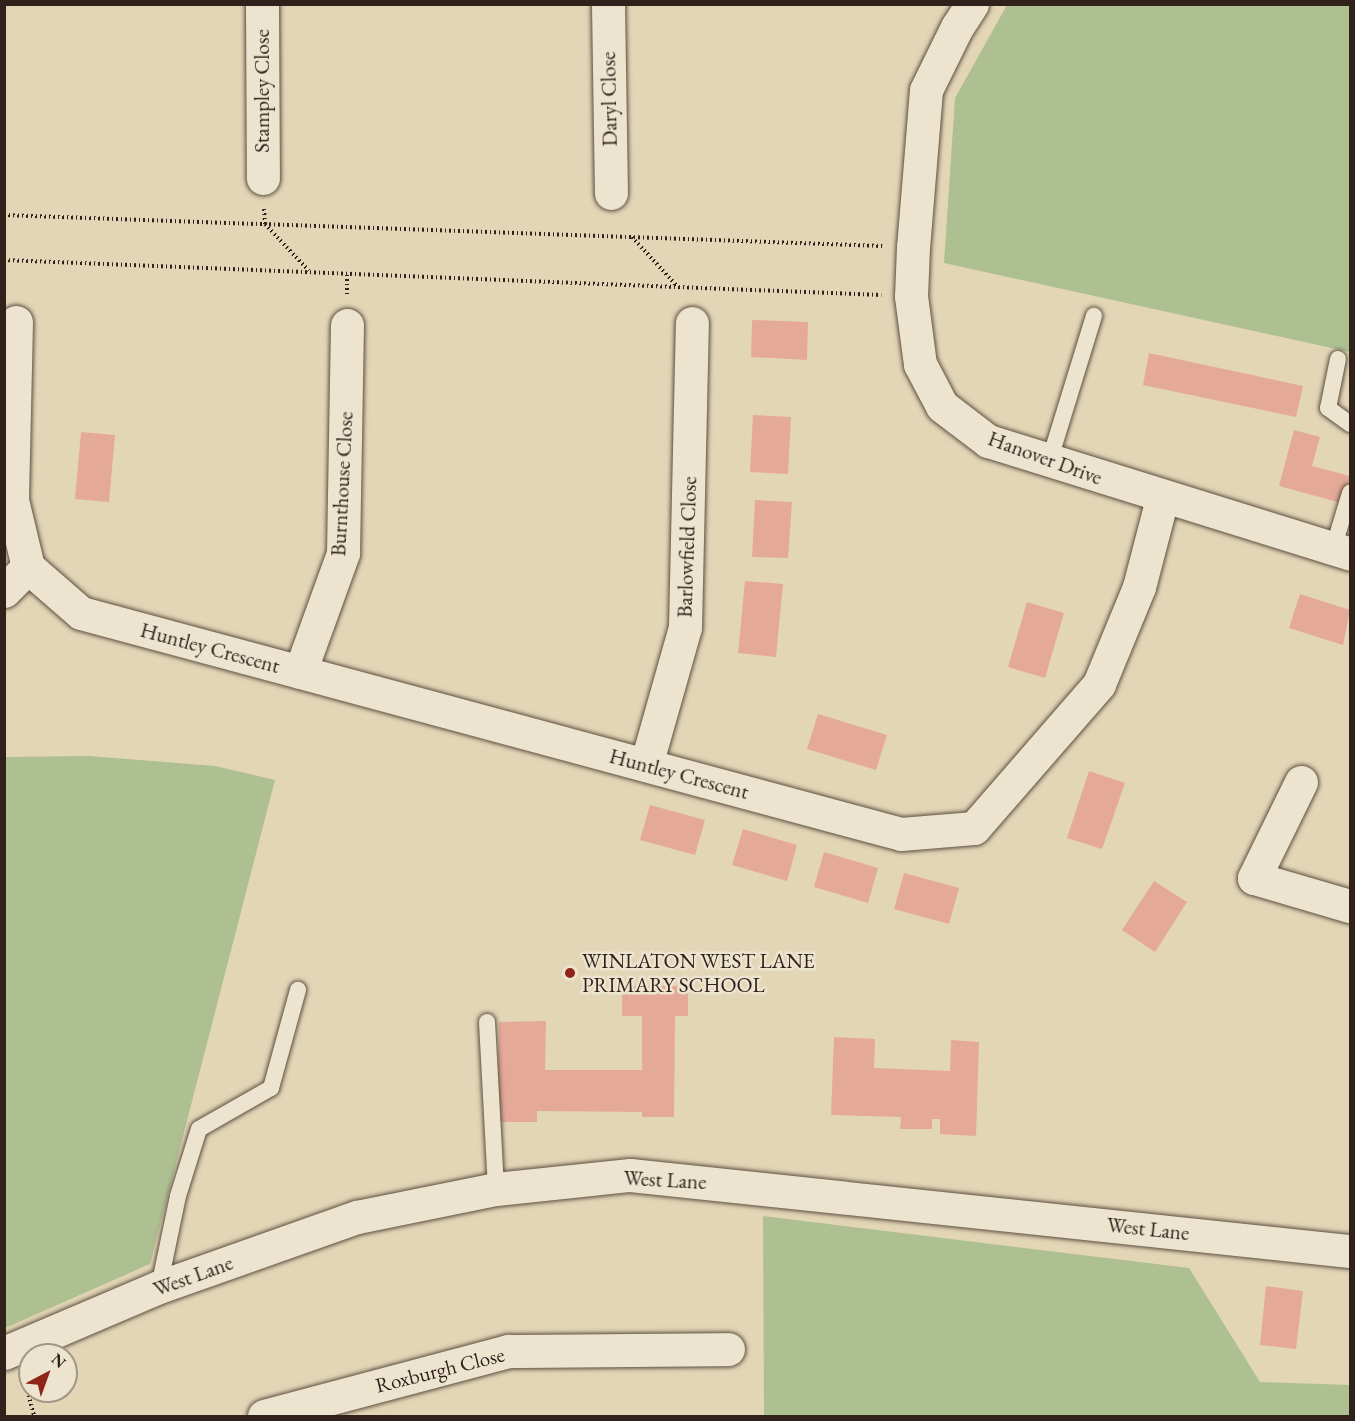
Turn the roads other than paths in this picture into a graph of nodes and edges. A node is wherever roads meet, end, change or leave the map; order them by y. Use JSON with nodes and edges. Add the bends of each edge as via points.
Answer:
{"nodes":[{"id":1,"x":262,"y":4,"type":"edge"},
{"id":2,"x":608,"y":4,"type":"edge"},
{"id":3,"x":972,"y":4,"type":"edge"},
{"id":4,"x":262,"y":178,"type":"dead end"},
{"id":5,"x":610,"y":193,"type":"dead end"},
{"id":6,"x":1094,"y":316,"type":"dead end"},
{"id":7,"x":16,"y":322,"type":"dead end"},
{"id":8,"x":692,"y":323,"type":"dead end"},
{"id":9,"x":347,"y":324,"type":"dead end"},
{"id":10,"x":1338,"y":359,"type":"dead end"},
{"id":11,"x":1350,"y":424,"type":"edge"},
{"id":12,"x":1049,"y":462,"type":"junction"},
{"id":13,"x":1350,"y":493,"type":"edge"},
{"id":14,"x":1162,"y":499,"type":"junction"},
{"id":15,"x":1342,"y":552,"type":"edge"},
{"id":16,"x":28,"y":567,"type":"junction"},
{"id":17,"x":4,"y":591,"type":"edge"},
{"id":18,"x":300,"y":672,"type":"junction"},
{"id":19,"x":646,"y":765,"type":"junction"},
{"id":20,"x":1301,"y":782,"type":"dead end"},
{"id":21,"x":1350,"y":906,"type":"edge"},
{"id":22,"x":298,"y":990,"type":"dead end"},
{"id":23,"x":487,"y":1022,"type":"dead end"},
{"id":24,"x":496,"y":1189,"type":"junction"},
{"id":25,"x":1350,"y":1251,"type":"edge"},
{"id":26,"x":159,"y":1287,"type":"junction"},
{"id":27,"x":728,"y":1349,"type":"dead end"},
{"id":28,"x":10,"y":1351,"type":"edge"},
{"id":29,"x":264,"y":1416,"type":"edge"}],
"edges":[{"from":1,"to":4,"type":"street","name":"Stampley Close"},
{"from":2,"to":5,"type":"street","name":"Daryl Close"},
{"from":3,"to":12,"type":"street","name":"Hanover Drive","via":[[926,90],[911,296],[920,364],[942,406],[988,441]]},
{"from":6,"to":12,"type":"lane"},
{"from":7,"to":16,"type":"street","via":[[12,500]]},
{"from":8,"to":19,"type":"street","name":"Barlowfield Close","via":[[685,627]]},
{"from":9,"to":18,"type":"street","name":"Burnthouse Close","via":[[343,553]]},
{"from":10,"to":11,"type":"lane","via":[[1328,408]]},
{"from":12,"to":14,"type":"street","name":"Hanover Drive"},
{"from":13,"to":15,"type":"lane"},
{"from":14,"to":15,"type":"street","name":"Hanover Drive"},
{"from":14,"to":19,"type":"street","name":"Huntley Crescent","via":[[1139,587],[1099,684],[974,828],[901,834]]},
{"from":16,"to":17,"type":"street"},
{"from":16,"to":18,"type":"street","name":"Huntley Crescent","via":[[81,613]]},
{"from":18,"to":19,"type":"street","name":"Huntley Crescent"},
{"from":20,"to":21,"type":"street","via":[[1254,878]]},
{"from":22,"to":26,"type":"lane","via":[[271,1088],[199,1129],[178,1196]]},
{"from":23,"to":24,"type":"lane"},
{"from":24,"to":25,"type":"street","name":"West Lane","via":[[630,1175]]},
{"from":24,"to":26,"type":"street","name":"West Lane","via":[[357,1217]]},
{"from":26,"to":28,"type":"street","name":"West Lane"},
{"from":27,"to":29,"type":"street","name":"Roxburgh Close","via":[[508,1351]]}]}
